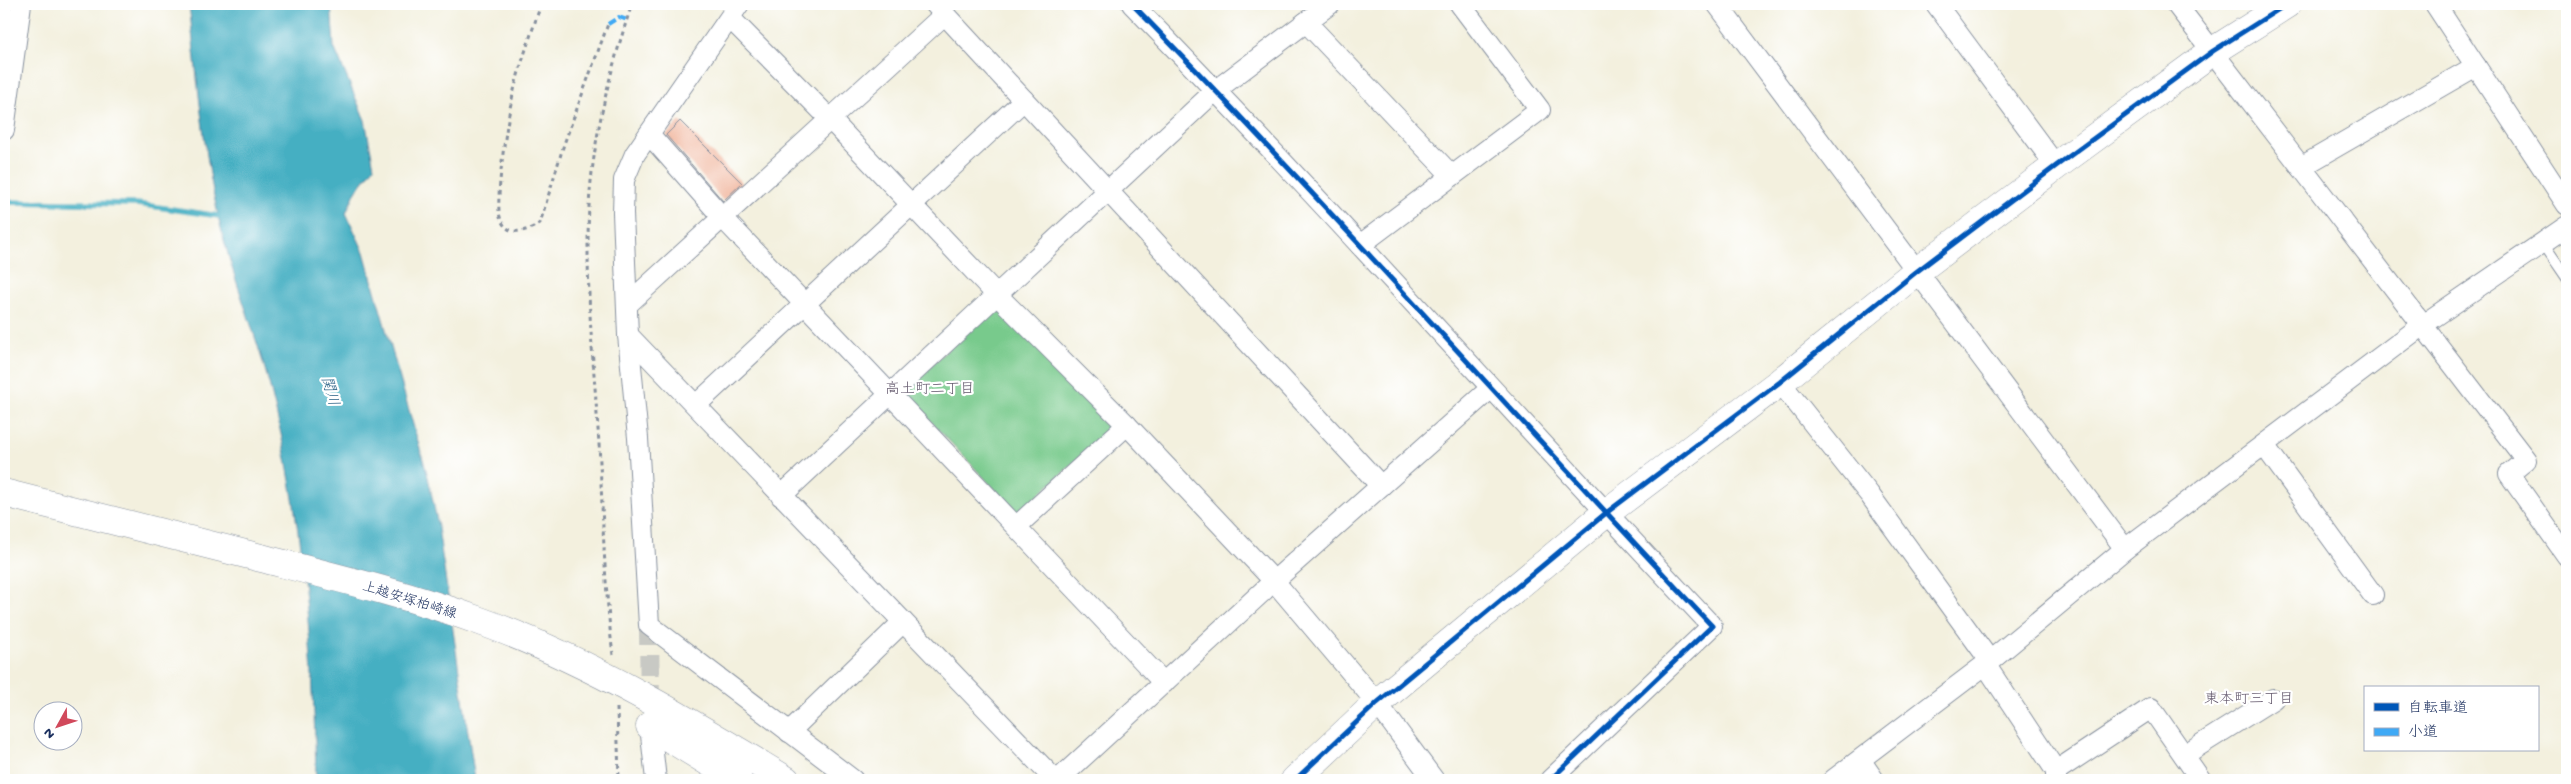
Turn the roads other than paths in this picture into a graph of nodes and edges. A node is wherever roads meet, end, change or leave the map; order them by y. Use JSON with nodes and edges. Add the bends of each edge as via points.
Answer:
{"nodes":[{"id":1,"x":21,"y":4,"type":"edge"},
{"id":2,"x":1132,"y":4,"type":"edge"},
{"id":3,"x":1330,"y":4,"type":"edge"},
{"id":4,"x":1460,"y":4,"type":"edge"},
{"id":5,"x":1716,"y":4,"type":"edge"},
{"id":6,"x":1936,"y":4,"type":"edge"},
{"id":7,"x":2176,"y":4,"type":"edge"},
{"id":8,"x":2287,"y":4,"type":"edge"},
{"id":9,"x":2435,"y":4,"type":"edge"},
{"id":10,"x":940,"y":9,"type":"edge"},
{"id":11,"x":735,"y":11,"type":"edge"},
{"id":12,"x":1306,"y":22,"type":"junction"},
{"id":13,"x":2213,"y":51,"type":"junction"},
{"id":14,"x":2476,"y":66,"type":"junction"},
{"id":15,"x":1216,"y":90,"type":"junction"},
{"id":16,"x":1024,"y":100,"type":"junction"},
{"id":17,"x":831,"y":120,"type":"junction"},
{"id":18,"x":4,"y":130,"type":"edge"},
{"id":19,"x":649,"y":134,"type":"junction"},
{"id":20,"x":2056,"y":166,"type":"junction"},
{"id":21,"x":2301,"y":167,"type":"junction"},
{"id":22,"x":1452,"y":176,"type":"junction"},
{"id":23,"x":1107,"y":190,"type":"junction"},
{"id":24,"x":911,"y":204,"type":"junction"},
{"id":25,"x":2567,"y":206,"type":"edge"},
{"id":26,"x":723,"y":218,"type":"junction"},
{"id":27,"x":2567,"y":226,"type":"edge"},
{"id":28,"x":2543,"y":243,"type":"junction"},
{"id":29,"x":1360,"y":245,"type":"junction"},
{"id":30,"x":1916,"y":272,"type":"junction"},
{"id":31,"x":2567,"y":278,"type":"edge"},
{"id":32,"x":996,"y":294,"type":"junction"},
{"id":33,"x":629,"y":303,"type":"junction"},
{"id":34,"x":805,"y":305,"type":"junction"},
{"id":35,"x":2424,"y":324,"type":"junction"},
{"id":36,"x":628,"y":335,"type":"junction"},
{"id":37,"x":1780,"y":382,"type":"junction"},
{"id":38,"x":1490,"y":389,"type":"junction"},
{"id":39,"x":890,"y":393,"type":"junction"},
{"id":40,"x":696,"y":405,"type":"junction"},
{"id":41,"x":1127,"y":425,"type":"junction"},
{"id":42,"x":2264,"y":445,"type":"junction"},
{"id":43,"x":1381,"y":486,"type":"junction"},
{"id":44,"x":4,"y":493,"type":"edge"},
{"id":45,"x":781,"y":496,"type":"junction"},
{"id":46,"x":1606,"y":513,"type":"junction"},
{"id":47,"x":1017,"y":526,"type":"junction"},
{"id":48,"x":2125,"y":549,"type":"junction"},
{"id":49,"x":2567,"y":556,"type":"edge"},
{"id":50,"x":1274,"y":581,"type":"junction"},
{"id":51,"x":2373,"y":595,"type":"dead end"},
{"id":52,"x":904,"y":622,"type":"junction"},
{"id":53,"x":1988,"y":662,"type":"junction"},
{"id":54,"x":1164,"y":683,"type":"junction"},
{"id":55,"x":2273,"y":699,"type":"dead end"},
{"id":56,"x":1377,"y":703,"type":"junction"},
{"id":57,"x":650,"y":726,"type":"joint"},
{"id":58,"x":789,"y":732,"type":"junction"},
{"id":59,"x":2184,"y":755,"type":"junction"},
{"id":60,"x":1861,"y":761,"type":"junction"},
{"id":61,"x":2056,"y":776,"type":"edge"},
{"id":62,"x":656,"y":780,"type":"edge"},
{"id":63,"x":738,"y":780,"type":"edge"},
{"id":64,"x":786,"y":780,"type":"edge"},
{"id":65,"x":853,"y":780,"type":"edge"},
{"id":66,"x":1056,"y":780,"type":"edge"},
{"id":67,"x":1295,"y":780,"type":"edge"},
{"id":68,"x":1434,"y":780,"type":"edge"},
{"id":69,"x":1550,"y":780,"type":"edge"},
{"id":70,"x":1833,"y":780,"type":"edge"},
{"id":71,"x":1874,"y":780,"type":"edge"},
{"id":72,"x":2201,"y":780,"type":"edge"}],
"edges":[{"from":1,"to":18,"type":"street"},
{"from":2,"to":15,"type":"street"},
{"from":3,"to":12,"type":"street"},
{"from":4,"to":22,"type":"street","via":[[1540,110]]},
{"from":5,"to":30,"type":"street"},
{"from":6,"to":20,"type":"street"},
{"from":7,"to":13,"type":"street"},
{"from":8,"to":13,"type":"street"},
{"from":9,"to":14,"type":"street"},
{"from":10,"to":16,"type":"street"},
{"from":10,"to":17,"type":"street"},
{"from":11,"to":17,"type":"street"},
{"from":11,"to":19,"type":"street"},
{"from":12,"to":15,"type":"street"},
{"from":12,"to":22,"type":"street"},
{"from":13,"to":20,"type":"street"},
{"from":13,"to":21,"type":"street"},
{"from":14,"to":21,"type":"street"},
{"from":14,"to":25,"type":"street"},
{"from":15,"to":23,"type":"street"},
{"from":15,"to":29,"type":"street"},
{"from":16,"to":23,"type":"street"},
{"from":16,"to":24,"type":"street"},
{"from":17,"to":24,"type":"street"},
{"from":17,"to":26,"type":"street"},
{"from":19,"to":26,"type":"street"},
{"from":19,"to":33,"type":"street","via":[[635,154],[624,180]]},
{"from":20,"to":30,"type":"street"},
{"from":21,"to":35,"type":"street"},
{"from":22,"to":29,"type":"street"},
{"from":23,"to":32,"type":"street"},
{"from":23,"to":43,"type":"street"},
{"from":24,"to":32,"type":"street"},
{"from":24,"to":34,"type":"street"},
{"from":26,"to":33,"type":"street"},
{"from":26,"to":34,"type":"street"},
{"from":27,"to":28,"type":"street"},
{"from":28,"to":31,"type":"lane"},
{"from":28,"to":35,"type":"street"},
{"from":29,"to":38,"type":"street"},
{"from":30,"to":37,"type":"street"},
{"from":30,"to":48,"type":"street"},
{"from":32,"to":39,"type":"street"},
{"from":32,"to":41,"type":"street"},
{"from":33,"to":36,"type":"street"},
{"from":34,"to":39,"type":"street"},
{"from":34,"to":40,"type":"street"},
{"from":35,"to":42,"type":"street"},
{"from":35,"to":49,"type":"street","via":[[2526,460],[2509,474]]},
{"from":36,"to":40,"type":"street"},
{"from":36,"to":58,"type":"street","via":[[638,438],[649,625]]},
{"from":37,"to":46,"type":"street"},
{"from":37,"to":53,"type":"street","via":[[1869,494]]},
{"from":38,"to":43,"type":"street"},
{"from":38,"to":46,"type":"street"},
{"from":39,"to":45,"type":"street"},
{"from":39,"to":47,"type":"street"},
{"from":40,"to":45,"type":"street"},
{"from":41,"to":47,"type":"street"},
{"from":41,"to":50,"type":"street"},
{"from":42,"to":48,"type":"street"},
{"from":42,"to":51,"type":"street"},
{"from":43,"to":50,"type":"street"},
{"from":44,"to":64,"type":"street","name":"上越安塚柏崎線","via":[[397,594],[480,621],[617,683]]},
{"from":45,"to":52,"type":"street"},
{"from":46,"to":56,"type":"street"},
{"from":46,"to":69,"type":"street","via":[[1712,626]]},
{"from":47,"to":54,"type":"street"},
{"from":48,"to":53,"type":"street"},
{"from":50,"to":54,"type":"street"},
{"from":50,"to":56,"type":"street"},
{"from":52,"to":58,"type":"street"},
{"from":52,"to":66,"type":"street"},
{"from":53,"to":60,"type":"street"},
{"from":53,"to":61,"type":"street"},
{"from":54,"to":66,"type":"street"},
{"from":55,"to":59,"type":"street"},
{"from":56,"to":67,"type":"street"},
{"from":56,"to":68,"type":"street"},
{"from":57,"to":62,"type":"street"},
{"from":57,"to":63,"type":"street"},
{"from":58,"to":65,"type":"street"},
{"from":59,"to":61,"type":"street","via":[[2151,708]]},
{"from":59,"to":72,"type":"street"},
{"from":60,"to":70,"type":"street"},
{"from":60,"to":71,"type":"street"}]}
